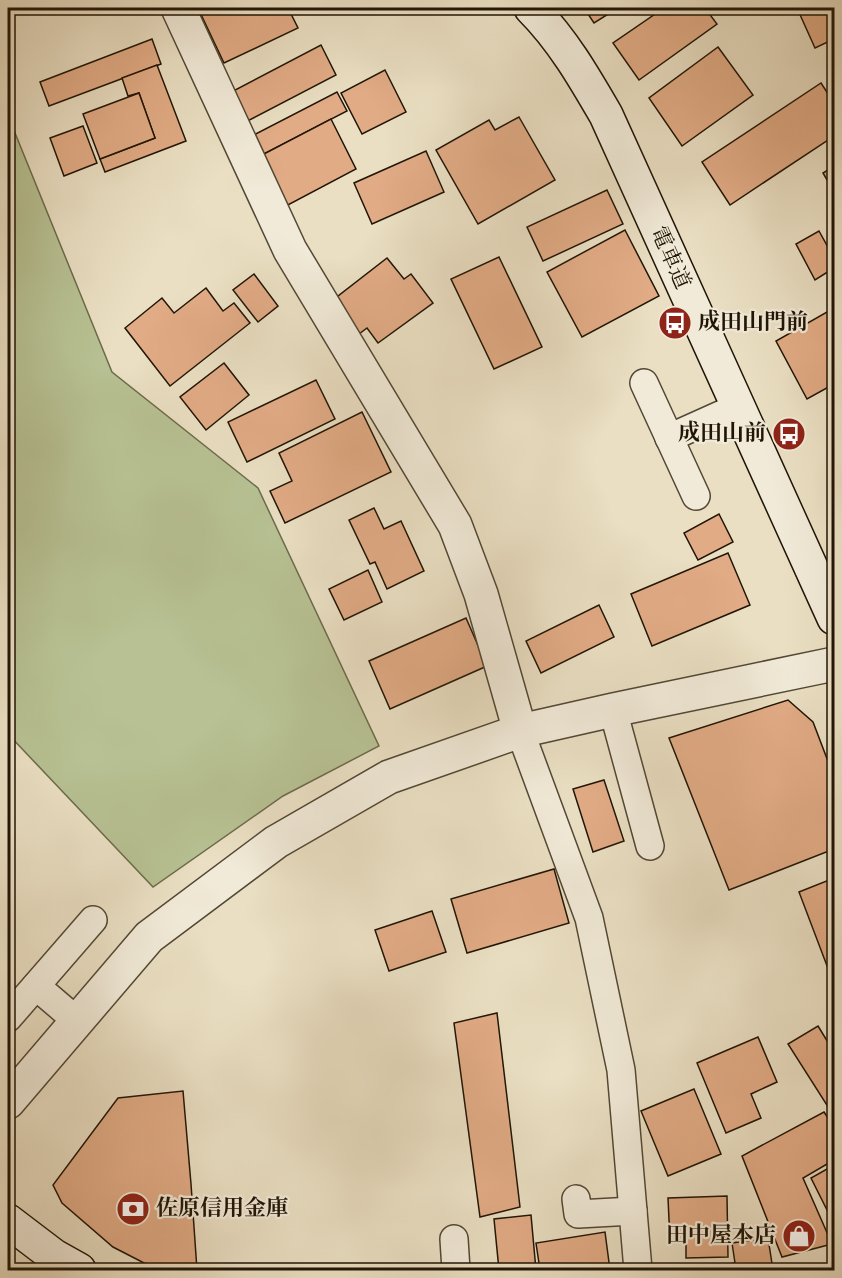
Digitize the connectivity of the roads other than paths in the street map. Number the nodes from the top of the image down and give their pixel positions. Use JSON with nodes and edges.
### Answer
{"nodes":[{"id":1,"x":178,"y":8,"type":"edge"},
{"id":2,"x":531,"y":8,"type":"edge"},
{"id":3,"x":644,"y":383,"type":"dead end"},
{"id":4,"x":738,"y":407,"type":"junction"},
{"id":5,"x":669,"y":438,"type":"junction"},
{"id":6,"x":696,"y":496,"type":"dead end"},
{"id":7,"x":834,"y":618,"type":"edge"},
{"id":8,"x":834,"y":664,"type":"edge"},
{"id":9,"x":613,"y":710,"type":"junction"},
{"id":10,"x":520,"y":731,"type":"junction"},
{"id":11,"x":650,"y":846,"type":"dead end"},
{"id":12,"x":93,"y":920,"type":"dead end"},
{"id":13,"x":36,"y":986,"type":"junction"},
{"id":14,"x":8,"y":1018,"type":"edge"},
{"id":15,"x":77,"y":1021,"type":"junction"},
{"id":16,"x":8,"y":1102,"type":"edge"},
{"id":17,"x":576,"y":1199,"type":"dead end"},
{"id":18,"x":633,"y":1211,"type":"junction"},
{"id":19,"x":8,"y":1221,"type":"edge"},
{"id":20,"x":454,"y":1239,"type":"dead end"},
{"id":21,"x":79,"y":1270,"type":"edge"},
{"id":22,"x":456,"y":1270,"type":"edge"},
{"id":23,"x":638,"y":1270,"type":"edge"}],
"edges":[{"from":1,"to":10,"type":"street"},
{"from":2,"to":4,"type":"street","name":"電車道"},
{"from":3,"to":5,"type":"lane"},
{"from":4,"to":5,"type":"lane"},
{"from":4,"to":7,"type":"street","name":"電車道"},
{"from":5,"to":6,"type":"lane"},
{"from":8,"to":9,"type":"street"},
{"from":9,"to":10,"type":"street"},
{"from":9,"to":11,"type":"lane"},
{"from":10,"to":15,"type":"street"},
{"from":10,"to":18,"type":"lane"},
{"from":12,"to":13,"type":"lane"},
{"from":13,"to":14,"type":"lane"},
{"from":13,"to":15,"type":"lane"},
{"from":15,"to":16,"type":"street"},
{"from":17,"to":18,"type":"lane"},
{"from":18,"to":23,"type":"lane"},
{"from":19,"to":21,"type":"street"},
{"from":20,"to":22,"type":"lane"}]}
